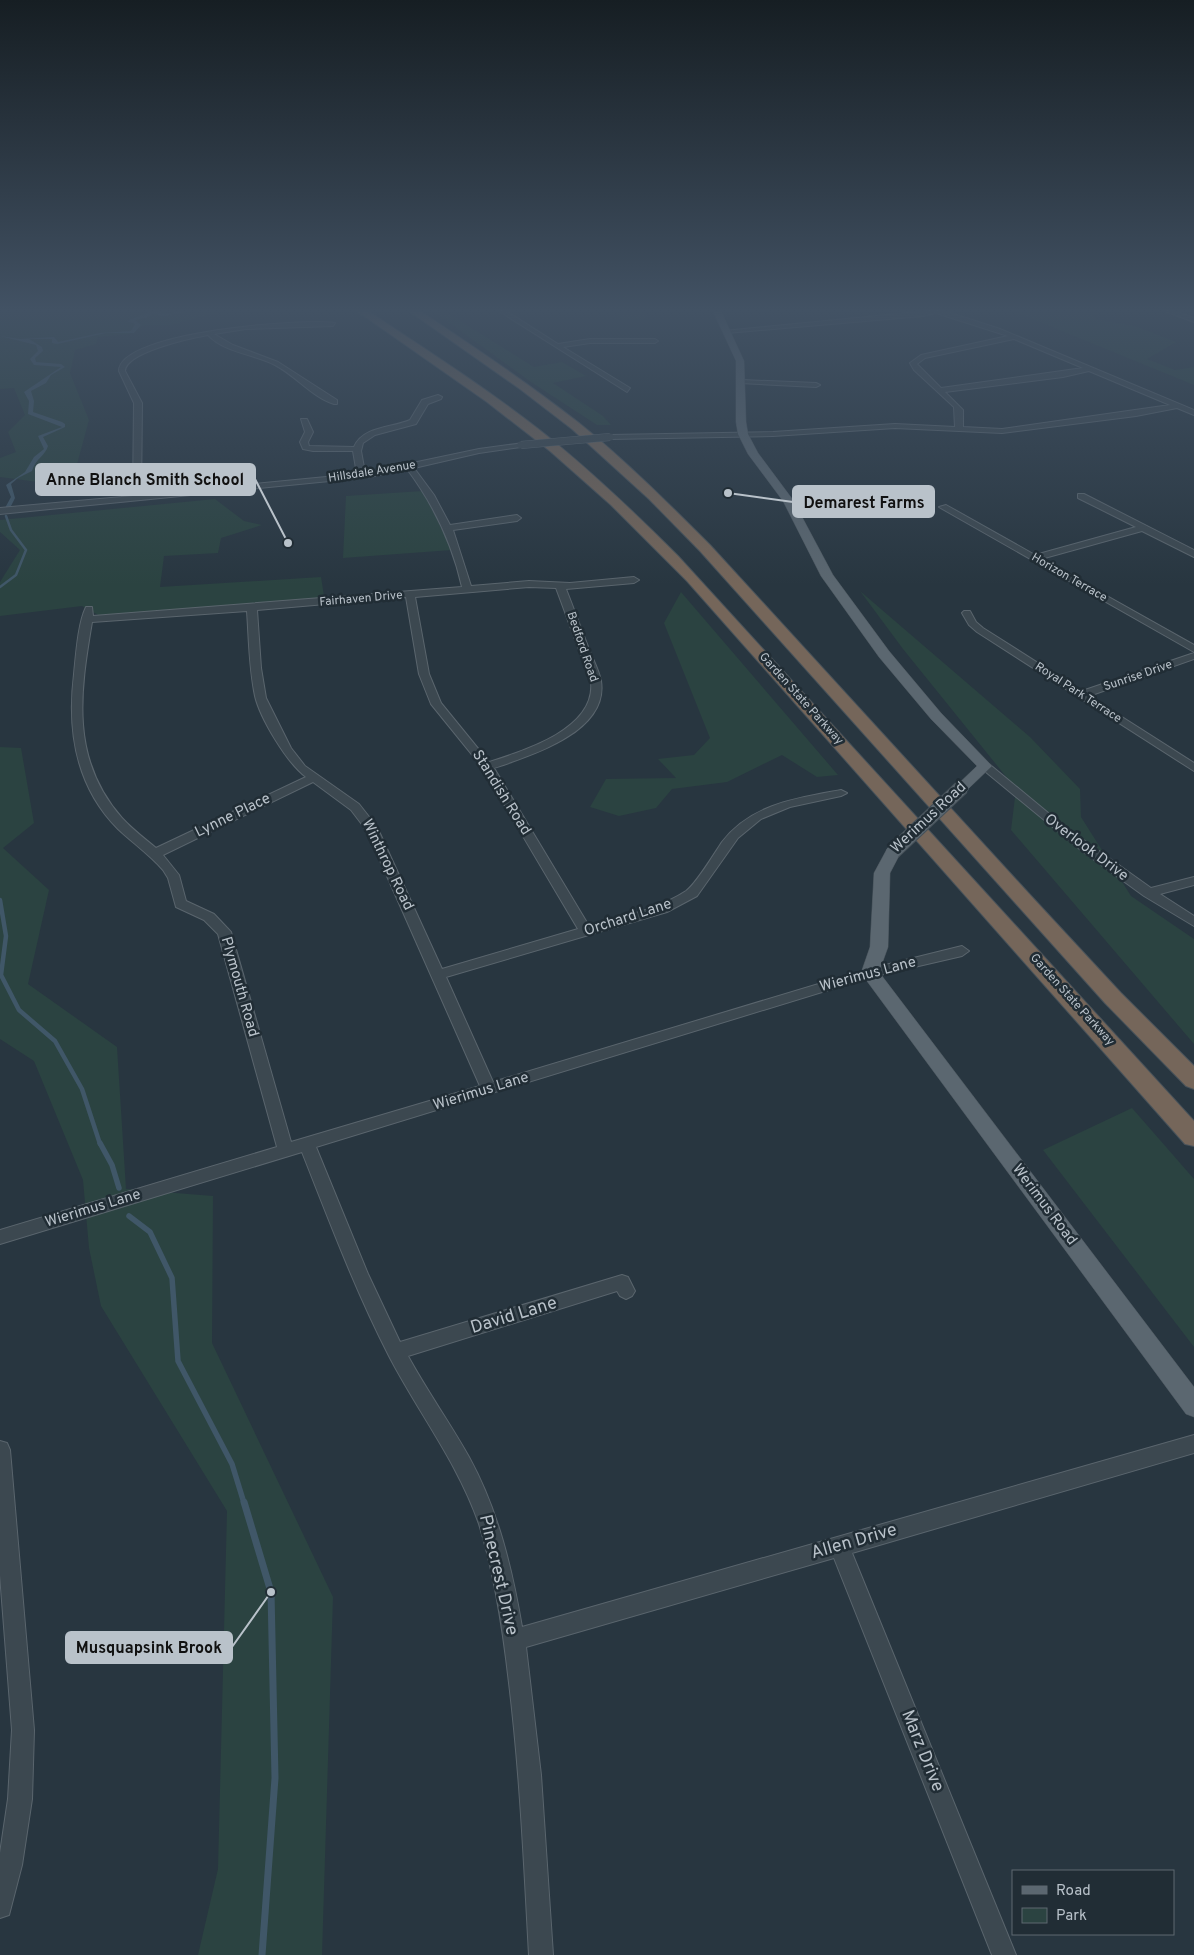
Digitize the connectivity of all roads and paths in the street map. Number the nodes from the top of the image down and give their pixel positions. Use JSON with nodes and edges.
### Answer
{"nodes":[{"id":1,"x":138,"y":402,"type":"edge"},
{"id":2,"x":425,"y":402,"type":"edge"},
{"id":3,"x":493,"y":402,"type":"edge"},
{"id":4,"x":544,"y":402,"type":"edge"},
{"id":5,"x":741,"y":402,"type":"edge"},
{"id":6,"x":952,"y":402,"type":"edge"},
{"id":7,"x":1169,"y":402,"type":"edge"},
{"id":8,"x":1178,"y":406,"type":"junction"},
{"id":9,"x":1194,"y":413,"type":"edge"},
{"id":10,"x":304,"y":421,"type":"dead end"},
{"id":11,"x":959,"y":429,"type":"junction"},
{"id":12,"x":743,"y":434,"type":"junction"},
{"id":13,"x":357,"y":449,"type":"junction"},
{"id":14,"x":409,"y":467,"type":"junction"},
{"id":15,"x":361,"y":476,"type":"junction"},
{"id":16,"x":1081,"y":496,"type":"dead end"},
{"id":17,"x":137,"y":498,"type":"junction"},
{"id":18,"x":943,"y":507,"type":"dead end"},
{"id":19,"x":0,"y":511,"type":"edge"},
{"id":20,"x":517,"y":518,"type":"dead end"},
{"id":21,"x":448,"y":528,"type":"junction"},
{"id":22,"x":1143,"y":528,"type":"junction"},
{"id":23,"x":1194,"y":554,"type":"edge"},
{"id":24,"x":1035,"y":558,"type":"junction"},
{"id":25,"x":634,"y":580,"type":"dead end"},
{"id":26,"x":560,"y":586,"type":"junction"},
{"id":27,"x":467,"y":589,"type":"junction"},
{"id":28,"x":410,"y":594,"type":"junction"},
{"id":29,"x":252,"y":608,"type":"junction"},
{"id":30,"x":967,"y":612,"type":"dead end"},
{"id":31,"x":88,"y":614,"type":"joint"},
{"id":32,"x":1194,"y":649,"type":"edge"},
{"id":33,"x":1194,"y":656,"type":"edge"},
{"id":34,"x":1081,"y":695,"type":"junction"},
{"id":35,"x":487,"y":766,"type":"junction"},
{"id":36,"x":985,"y":766,"type":"junction"},
{"id":37,"x":1194,"y":768,"type":"edge"},
{"id":38,"x":313,"y":778,"type":"junction"},
{"id":39,"x":841,"y":793,"type":"dead end"},
{"id":40,"x":154,"y":854,"type":"junction"},
{"id":41,"x":1194,"y":881,"type":"edge"},
{"id":42,"x":1149,"y":894,"type":"junction"},
{"id":43,"x":1194,"y":922,"type":"edge"},
{"id":44,"x":586,"y":932,"type":"junction"},
{"id":45,"x":962,"y":951,"type":"dead end"},
{"id":46,"x":870,"y":973,"type":"junction"},
{"id":47,"x":438,"y":975,"type":"junction"},
{"id":48,"x":1194,"y":1080,"type":"edge"},
{"id":49,"x":489,"y":1089,"type":"junction"},
{"id":50,"x":1194,"y":1137,"type":"edge"},
{"id":51,"x":306,"y":1144,"type":"junction"},
{"id":52,"x":286,"y":1151,"type":"junction"},
{"id":53,"x":0,"y":1237,"type":"edge"},
{"id":54,"x":626,"y":1291,"type":"dead end"},
{"id":55,"x":396,"y":1352,"type":"junction"},
{"id":56,"x":1194,"y":1406,"type":"edge"},
{"id":57,"x":1194,"y":1444,"type":"edge"},
{"id":58,"x":0,"y":1450,"type":"edge"},
{"id":59,"x":2,"y":1486,"type":"edge"},
{"id":60,"x":840,"y":1546,"type":"junction"},
{"id":61,"x":514,"y":1640,"type":"junction"},
{"id":62,"x":0,"y":1906,"type":"edge"},
{"id":63,"x":541,"y":1955,"type":"edge"},
{"id":64,"x":1004,"y":1955,"type":"edge"}],
"edges":[{"from":1,"to":17,"type":"street"},
{"from":2,"to":13,"type":"street"},
{"from":3,"to":50,"type":"highway","name":"Garden State Parkway"},
{"from":4,"to":48,"type":"highway"},
{"from":5,"to":12,"type":"main road"},
{"from":6,"to":11,"type":"street"},
{"from":7,"to":8,"type":"street"},
{"from":8,"to":9,"type":"street"},
{"from":8,"to":11,"type":"street","name":"Hillsdale Avenue"},
{"from":10,"to":13,"type":"street"},
{"from":11,"to":12,"type":"street","name":"Hillsdale Avenue"},
{"from":12,"to":14,"type":"street","name":"Hillsdale Avenue","bridge":true},
{"from":12,"to":36,"type":"main road"},
{"from":13,"to":15,"type":"street"},
{"from":14,"to":15,"type":"street","name":"Hillsdale Avenue"},
{"from":14,"to":21,"type":"street"},
{"from":15,"to":17,"type":"street","name":"Hillsdale Avenue"},
{"from":16,"to":22,"type":"street"},
{"from":17,"to":19,"type":"street","name":"Hillsdale Avenue"},
{"from":18,"to":24,"type":"street","name":"Horizon Terrace"},
{"from":20,"to":21,"type":"street"},
{"from":21,"to":27,"type":"street"},
{"from":22,"to":23,"type":"street"},
{"from":22,"to":24,"type":"street"},
{"from":24,"to":32,"type":"street","name":"Horizon Terrace"},
{"from":25,"to":26,"type":"street","name":"Fairhaven Drive"},
{"from":26,"to":27,"type":"street","name":"Fairhaven Drive"},
{"from":26,"to":35,"type":"street","name":"Bedford Road"},
{"from":27,"to":28,"type":"street","name":"Fairhaven Drive"},
{"from":28,"to":29,"type":"street","name":"Fairhaven Drive"},
{"from":28,"to":35,"type":"street","name":"Standish Road"},
{"from":29,"to":31,"type":"street","name":"Fairhaven Drive"},
{"from":29,"to":38,"type":"street","name":"Winthrop Road"},
{"from":30,"to":34,"type":"street","name":"Royal Park Terrace"},
{"from":31,"to":40,"type":"street","name":"Plymouth Road"},
{"from":33,"to":34,"type":"street","name":"Sunrise Drive"},
{"from":34,"to":37,"type":"street","name":"Royal Park Terrace"},
{"from":35,"to":44,"type":"street","name":"Standish Road"},
{"from":36,"to":42,"type":"street","name":"Overlook Drive"},
{"from":36,"to":46,"type":"main road","name":"Werimus Road","bridge":true},
{"from":38,"to":40,"type":"street","name":"Lynne Place"},
{"from":38,"to":47,"type":"street","name":"Winthrop Road"},
{"from":39,"to":44,"type":"street","name":"Orchard Lane"},
{"from":40,"to":52,"type":"street","name":"Plymouth Road"},
{"from":41,"to":42,"type":"street"},
{"from":42,"to":43,"type":"street","name":"Overlook Drive"},
{"from":44,"to":47,"type":"street","name":"Orchard Lane"},
{"from":45,"to":46,"type":"street","name":"Wierimus Lane"},
{"from":46,"to":49,"type":"street","name":"Wierimus Lane"},
{"from":46,"to":56,"type":"main road","name":"Werimus Road"},
{"from":47,"to":49,"type":"street","name":"Winthrop Road"},
{"from":49,"to":51,"type":"street","name":"Wierimus Lane"},
{"from":51,"to":52,"type":"street","name":"Wierimus Lane"},
{"from":51,"to":55,"type":"street","name":"Pinecrest Drive"},
{"from":52,"to":53,"type":"street","name":"Wierimus Lane"},
{"from":54,"to":55,"type":"street","name":"David Lane"},
{"from":55,"to":61,"type":"street","name":"Pinecrest Drive"},
{"from":57,"to":60,"type":"street","name":"Allen Drive"},
{"from":58,"to":59,"type":"street"},
{"from":59,"to":62,"type":"street"},
{"from":60,"to":61,"type":"street","name":"Allen Drive"},
{"from":60,"to":64,"type":"street","name":"Marz Drive"},
{"from":61,"to":63,"type":"street","name":"Pinecrest Drive"}]}
